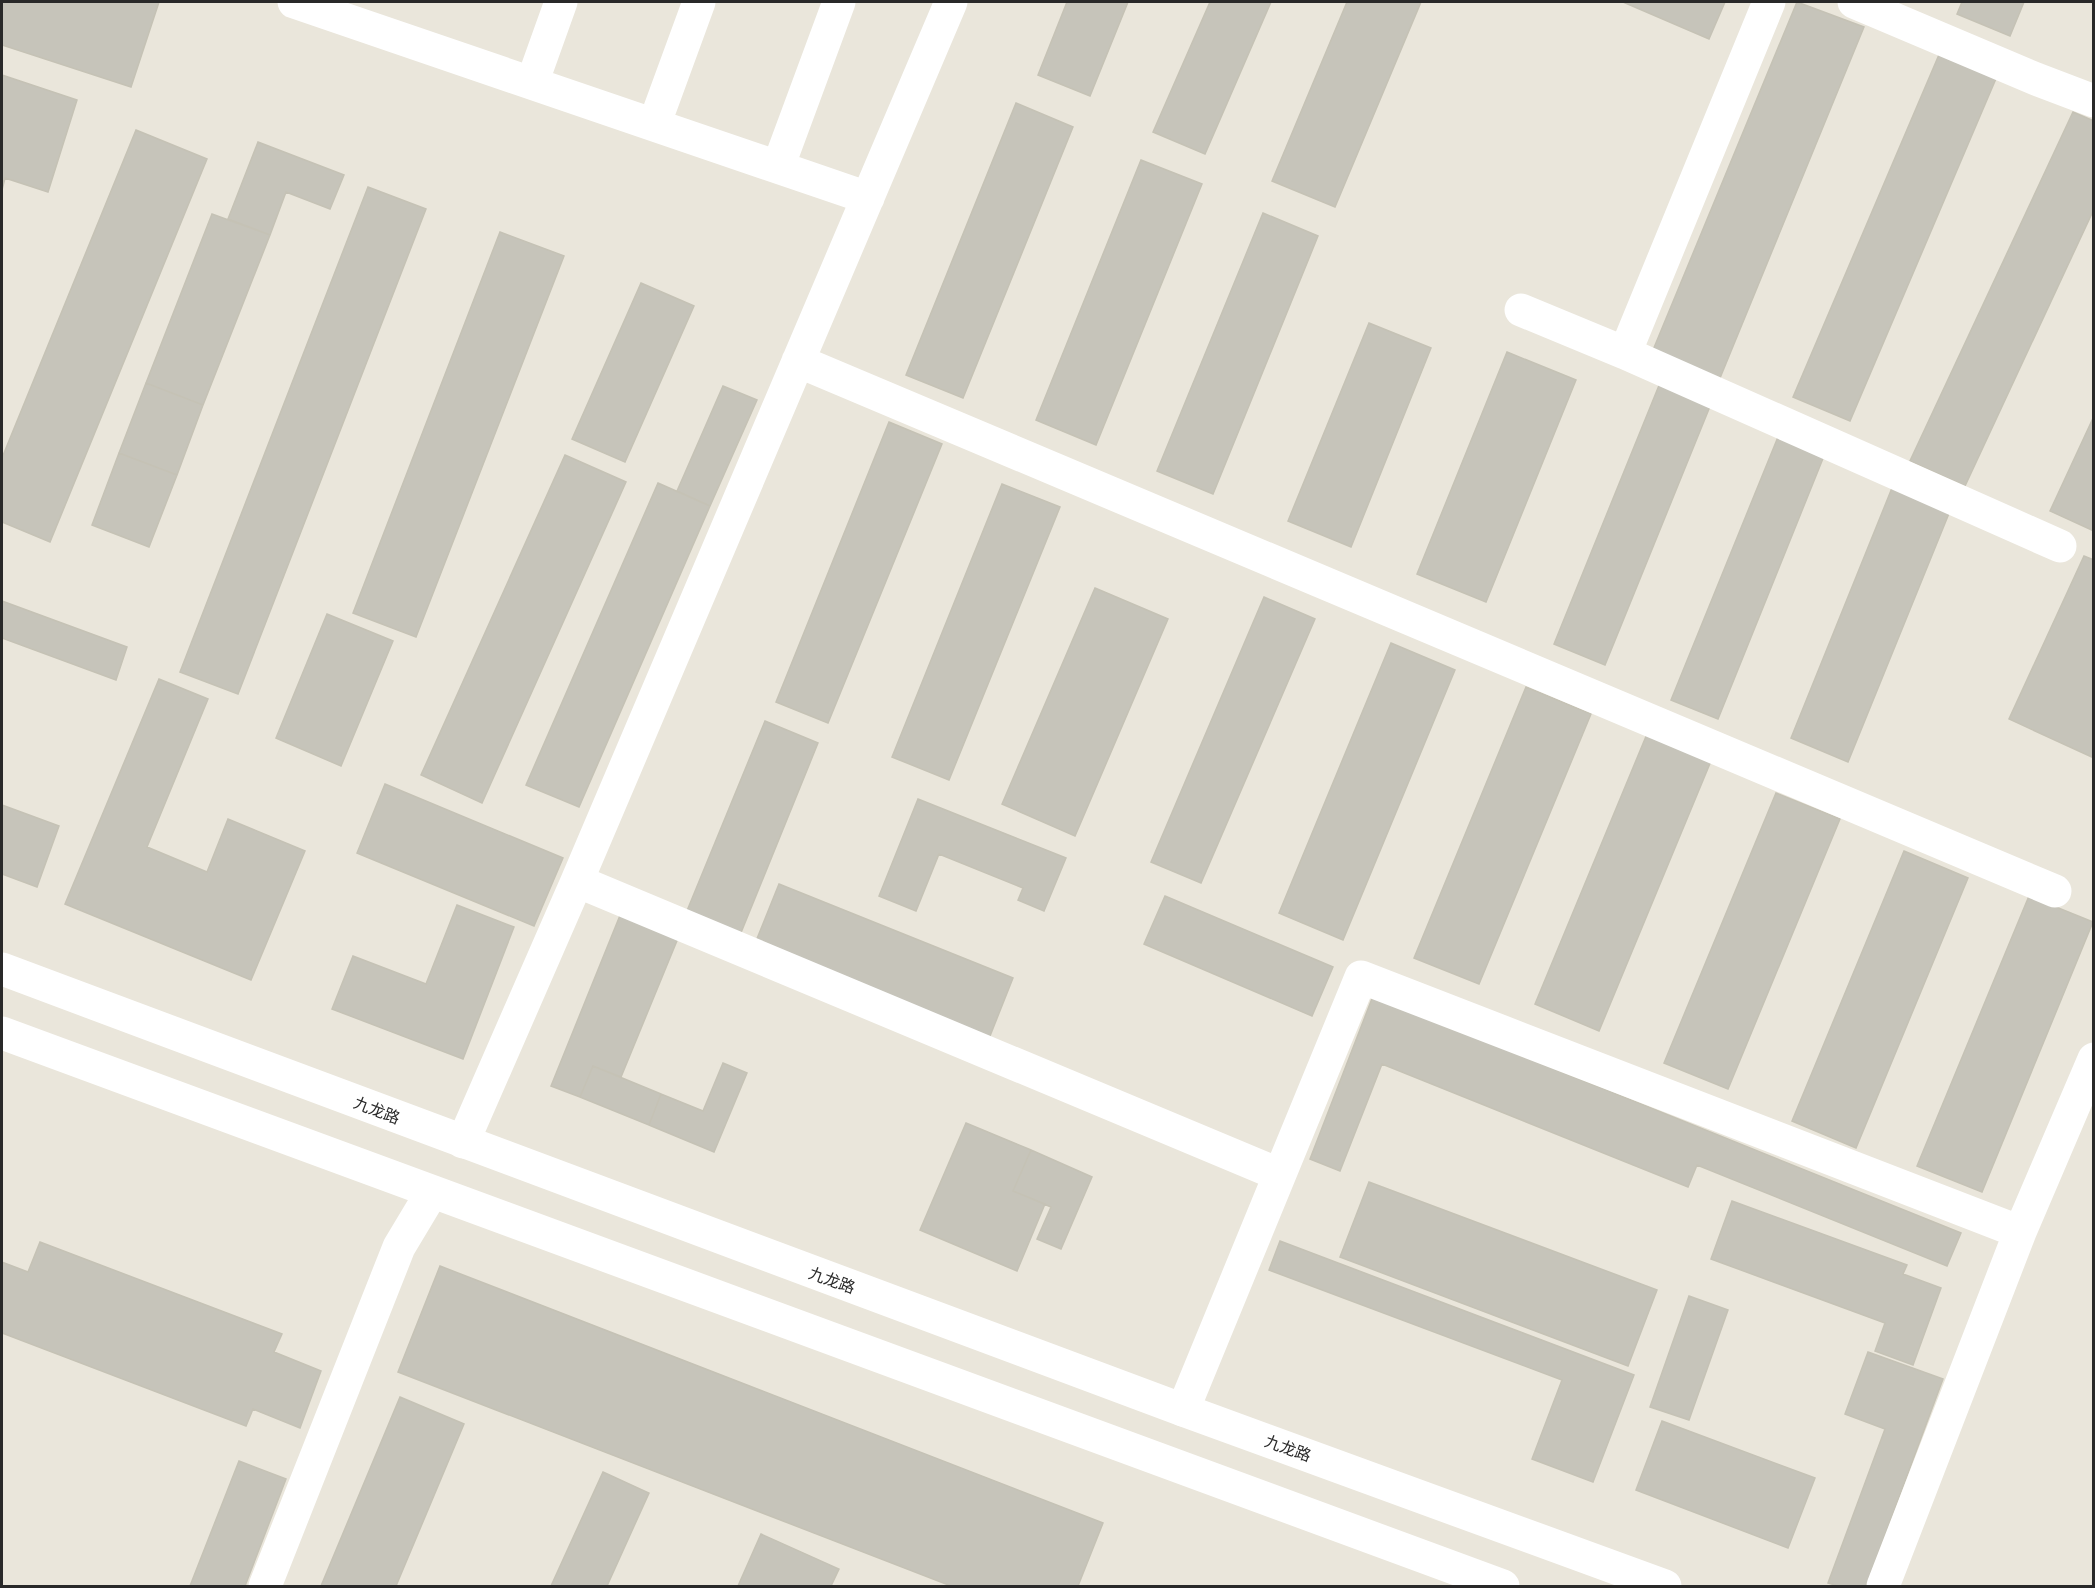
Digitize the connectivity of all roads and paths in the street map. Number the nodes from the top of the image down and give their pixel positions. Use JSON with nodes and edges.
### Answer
{"nodes":[{"id":1,"x":299,"y":2,"type":"edge"},
{"id":2,"x":561,"y":2,"type":"edge"},
{"id":3,"x":699,"y":2,"type":"edge"},
{"id":4,"x":839,"y":2,"type":"edge"},
{"id":5,"x":951,"y":2,"type":"edge"},
{"id":6,"x":1769,"y":2,"type":"edge"},
{"id":7,"x":1854,"y":2,"type":"edge"},
{"id":8,"x":532,"y":83,"type":"junction"},
{"id":9,"x":2094,"y":101,"type":"edge"},
{"id":10,"x":654,"y":125,"type":"junction"},
{"id":11,"x":778,"y":167,"type":"junction"},
{"id":12,"x":868,"y":198,"type":"junction"},
{"id":13,"x":1521,"y":310,"type":"dead end"},
{"id":14,"x":1625,"y":353,"type":"junction"},
{"id":15,"x":798,"y":361,"type":"junction"},
{"id":16,"x":2060,"y":546,"type":"dead end"},
{"id":17,"x":578,"y":881,"type":"junction"},
{"id":18,"x":2055,"y":891,"type":"dead end"},
{"id":19,"x":2,"y":969,"type":"edge"},
{"id":20,"x":2,"y":1033,"type":"edge"},
{"id":21,"x":2094,"y":1059,"type":"edge"},
{"id":22,"x":463,"y":1142,"type":"junction"},
{"id":23,"x":1278,"y":1174,"type":"junction"},
{"id":24,"x":432,"y":1192,"type":"junction"},
{"id":25,"x":2020,"y":1232,"type":"junction"},
{"id":26,"x":1183,"y":1410,"type":"junction"},
{"id":27,"x":265,"y":1587,"type":"edge"},
{"id":28,"x":1503,"y":1587,"type":"edge"},
{"id":29,"x":1665,"y":1587,"type":"edge"},
{"id":30,"x":1883,"y":1587,"type":"edge"}],
"edges":[{"from":1,"to":8,"type":"street"},
{"from":2,"to":8,"type":"street"},
{"from":3,"to":10,"type":"street"},
{"from":4,"to":11,"type":"street"},
{"from":5,"to":12,"type":"street"},
{"from":6,"to":14,"type":"street"},
{"from":7,"to":9,"type":"street"},
{"from":8,"to":10,"type":"street"},
{"from":10,"to":11,"type":"street"},
{"from":11,"to":12,"type":"street"},
{"from":12,"to":15,"type":"street"},
{"from":13,"to":14,"type":"street"},
{"from":14,"to":16,"type":"street"},
{"from":15,"to":17,"type":"street"},
{"from":15,"to":18,"type":"street"},
{"from":17,"to":22,"type":"street"},
{"from":17,"to":23,"type":"street"},
{"from":19,"to":22,"type":"street","name":"九龙路"},
{"from":20,"to":24,"type":"street"},
{"from":21,"to":25,"type":"street"},
{"from":22,"to":26,"type":"street","name":"九龙路"},
{"from":23,"to":25,"type":"street"},
{"from":23,"to":26,"type":"street"},
{"from":24,"to":27,"type":"street"},
{"from":24,"to":28,"type":"street"},
{"from":25,"to":30,"type":"street"},
{"from":26,"to":29,"type":"street","name":"九龙路"}]}
